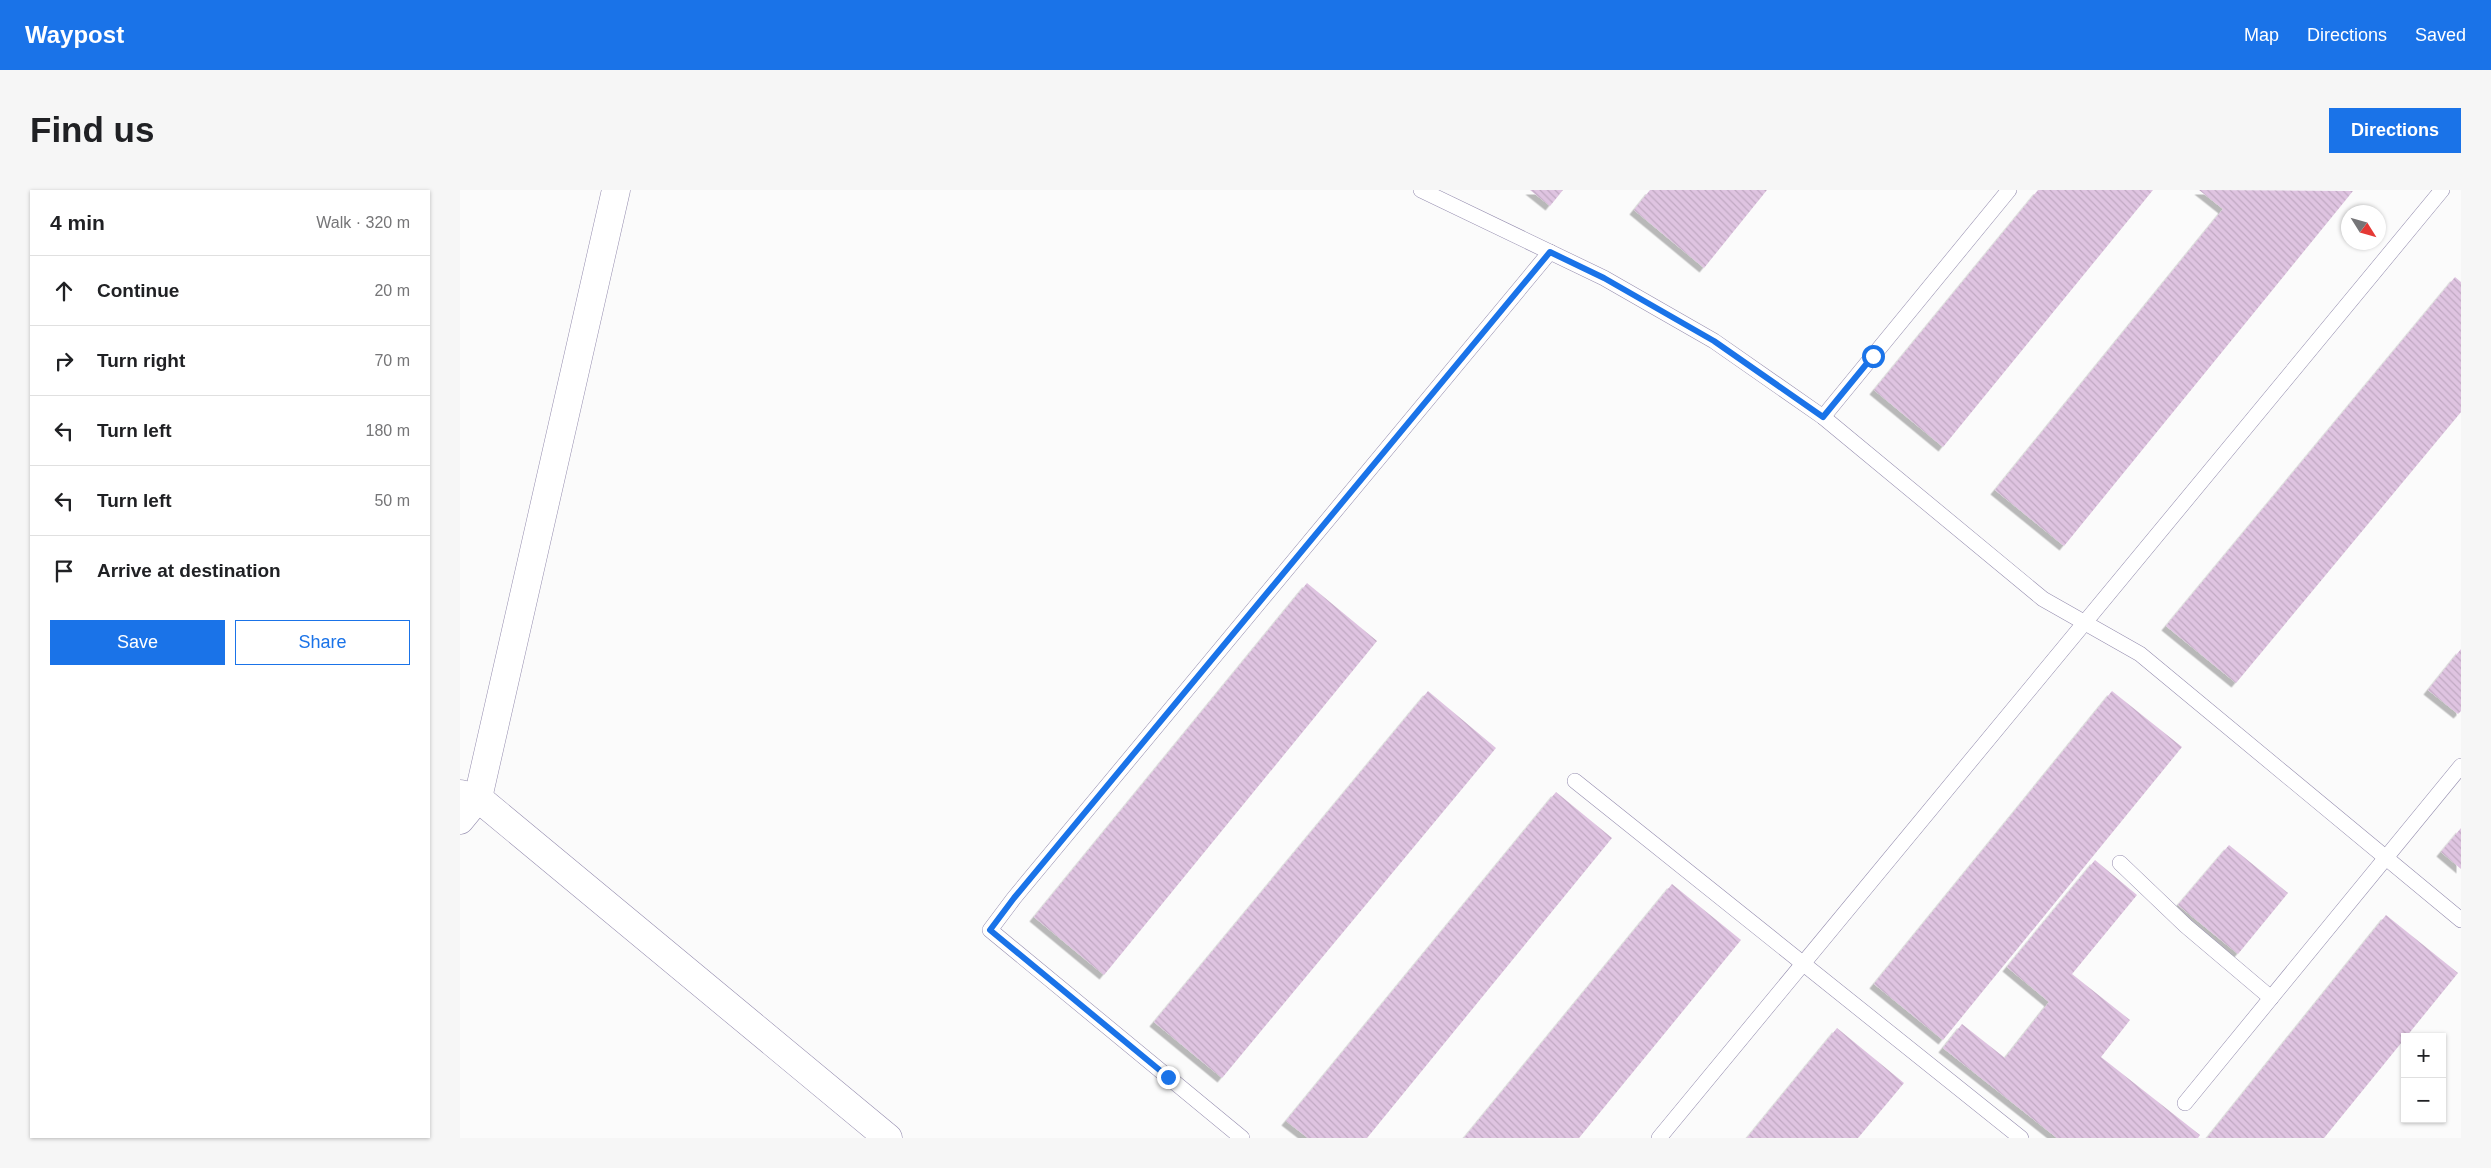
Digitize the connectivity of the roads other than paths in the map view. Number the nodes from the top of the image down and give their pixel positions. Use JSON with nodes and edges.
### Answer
{"nodes":[{"id":1,"x":616,"y":190,"type":"edge"},
{"id":2,"x":1421,"y":190,"type":"edge"},
{"id":3,"x":2009,"y":190,"type":"edge"},
{"id":4,"x":2442,"y":190,"type":"edge"},
{"id":5,"x":1550,"y":252,"type":"junction"},
{"id":6,"x":1823,"y":417,"type":"junction"},
{"id":7,"x":2084,"y":623,"type":"junction"},
{"id":8,"x":2461,"y":766,"type":"edge"},
{"id":9,"x":1575,"y":781,"type":"dead end"},
{"id":10,"x":469,"y":796,"type":"edge"},
{"id":11,"x":460,"y":820,"type":"edge"},
{"id":12,"x":2386,"y":858,"type":"junction"},
{"id":13,"x":2120,"y":863,"type":"dead end"},
{"id":14,"x":2461,"y":920,"type":"edge"},
{"id":15,"x":1803,"y":964,"type":"junction"},
{"id":16,"x":2271,"y":998,"type":"junction"},
{"id":17,"x":2185,"y":1103,"type":"dead end"},
{"id":18,"x":888,"y":1138,"type":"edge"},
{"id":19,"x":1242,"y":1138,"type":"edge"},
{"id":20,"x":1659,"y":1138,"type":"edge"},
{"id":21,"x":2021,"y":1138,"type":"edge"}],
"edges":[{"from":1,"to":10,"type":"street"},
{"from":2,"to":5,"type":"lane"},
{"from":3,"to":6,"type":"lane"},
{"from":4,"to":7,"type":"lane"},
{"from":5,"to":6,"type":"lane"},
{"from":5,"to":19,"type":"lane"},
{"from":6,"to":7,"type":"lane"},
{"from":7,"to":12,"type":"lane"},
{"from":7,"to":15,"type":"lane"},
{"from":8,"to":12,"type":"lane"},
{"from":9,"to":15,"type":"lane"},
{"from":10,"to":11,"type":"street"},
{"from":10,"to":18,"type":"street"},
{"from":12,"to":14,"type":"lane"},
{"from":12,"to":16,"type":"lane"},
{"from":13,"to":16,"type":"lane"},
{"from":15,"to":20,"type":"lane"},
{"from":15,"to":21,"type":"lane"},
{"from":16,"to":17,"type":"lane"}]}
